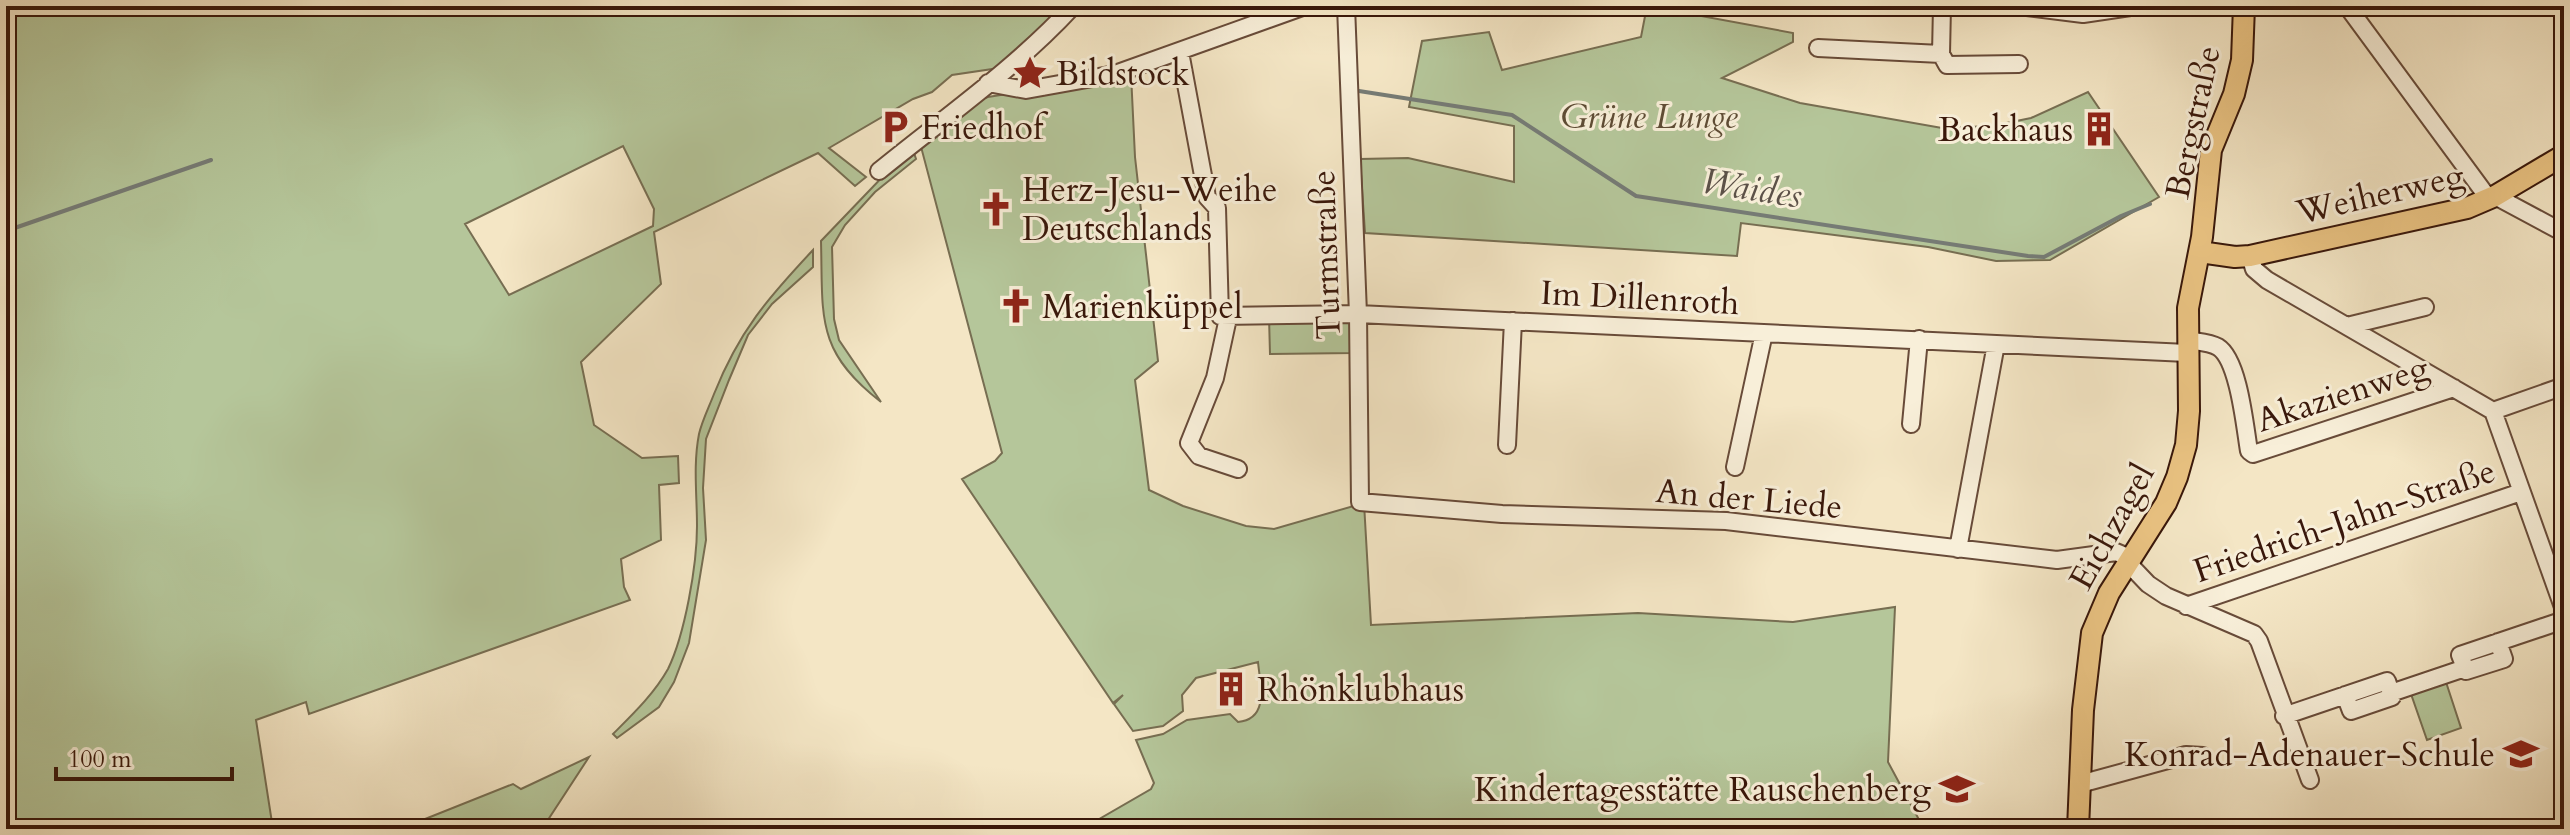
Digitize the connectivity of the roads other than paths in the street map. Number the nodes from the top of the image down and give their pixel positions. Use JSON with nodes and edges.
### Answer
{"nodes":[{"id":1,"x":1073,"y":6,"type":"edge"},
{"id":2,"x":1305,"y":6,"type":"edge"},
{"id":3,"x":1346,"y":6,"type":"edge"},
{"id":4,"x":1942,"y":6,"type":"edge"},
{"id":5,"x":2019,"y":6,"type":"edge"},
{"id":6,"x":2137,"y":6,"type":"edge"},
{"id":7,"x":2244,"y":6,"type":"edge"},
{"id":8,"x":2347,"y":6,"type":"edge"},
{"id":9,"x":2048,"y":8,"type":"edge"},
{"id":10,"x":1818,"y":48,"type":"dead end"},
{"id":11,"x":1180,"y":52,"type":"junction"},
{"id":12,"x":1941,"y":54,"type":"junction"},
{"id":13,"x":2019,"y":64,"type":"dead end"},
{"id":14,"x":988,"y":83,"type":"junction"},
{"id":15,"x":2564,"y":155,"type":"edge"},
{"id":16,"x":879,"y":171,"type":"dead end"},
{"id":17,"x":2492,"y":198,"type":"junction"},
{"id":18,"x":2562,"y":230,"type":"edge"},
{"id":19,"x":2200,"y":252,"type":"junction"},
{"id":20,"x":2250,"y":256,"type":"junction"},
{"id":21,"x":2425,"y":307,"type":"dead end"},
{"id":22,"x":1358,"y":314,"type":"junction"},
{"id":23,"x":1228,"y":318,"type":"junction"},
{"id":24,"x":1513,"y":321,"type":"junction"},
{"id":25,"x":2347,"y":326,"type":"junction"},
{"id":26,"x":1764,"y":333,"type":"junction"},
{"id":27,"x":1919,"y":339,"type":"junction"},
{"id":28,"x":1996,"y":344,"type":"junction"},
{"id":29,"x":2187,"y":346,"type":"junction"},
{"id":30,"x":2564,"y":386,"type":"edge"},
{"id":31,"x":2454,"y":388,"type":"junction"},
{"id":32,"x":2493,"y":411,"type":"junction"},
{"id":33,"x":1911,"y":424,"type":"dead end"},
{"id":34,"x":1507,"y":445,"type":"dead end"},
{"id":35,"x":1735,"y":467,"type":"dead end"},
{"id":36,"x":1238,"y":469,"type":"dead end"},
{"id":37,"x":2521,"y":492,"type":"junction"},
{"id":38,"x":1360,"y":502,"type":"joint"},
{"id":39,"x":1958,"y":549,"type":"junction"},
{"id":40,"x":2129,"y":560,"type":"junction"},
{"id":41,"x":2186,"y":606,"type":"junction"},
{"id":42,"x":2564,"y":610,"type":"edge"},
{"id":43,"x":2564,"y":620,"type":"edge"},
{"id":44,"x":2284,"y":716,"type":"junction"},
{"id":45,"x":2203,"y":756,"type":"dead end"},
{"id":46,"x":2310,"y":780,"type":"dead end"},
{"id":47,"x":2080,"y":784,"type":"junction"},
{"id":48,"x":2078,"y":829,"type":"edge"}],
"edges":[{"from":1,"to":14,"type":"street"},
{"from":2,"to":11,"type":"street"},
{"from":3,"to":22,"type":"street","name":"Turmstraße"},
{"from":4,"to":12,"type":"street"},
{"from":5,"to":9,"type":"street"},
{"from":6,"to":9,"type":"street"},
{"from":7,"to":19,"type":"main road","name":"Bergstraße"},
{"from":8,"to":17,"type":"street"},
{"from":10,"to":12,"type":"street"},
{"from":11,"to":14,"type":"street"},
{"from":11,"to":23,"type":"street"},
{"from":12,"to":13,"type":"street"},
{"from":14,"to":16,"type":"street"},
{"from":15,"to":17,"type":"main road","name":"Weiherweg"},
{"from":17,"to":18,"type":"street"},
{"from":17,"to":20,"type":"main road","name":"Weiherweg"},
{"from":19,"to":20,"type":"main road","name":"Weiherweg"},
{"from":19,"to":29,"type":"main road","name":"Eichzagel"},
{"from":20,"to":25,"type":"street"},
{"from":21,"to":25,"type":"street"},
{"from":22,"to":23,"type":"street"},
{"from":22,"to":24,"type":"street","name":"Im Dillenroth"},
{"from":22,"to":38,"type":"street","name":"Turmstraße"},
{"from":23,"to":36,"type":"street"},
{"from":24,"to":26,"type":"street","name":"Im Dillenroth"},
{"from":24,"to":34,"type":"street"},
{"from":25,"to":31,"type":"street"},
{"from":26,"to":27,"type":"street","name":"Im Dillenroth"},
{"from":26,"to":35,"type":"street"},
{"from":27,"to":28,"type":"street","name":"Im Dillenroth"},
{"from":27,"to":33,"type":"street"},
{"from":28,"to":29,"type":"street","name":"Im Dillenroth"},
{"from":28,"to":39,"type":"street"},
{"from":29,"to":31,"type":"street","name":"Akazienweg"},
{"from":29,"to":40,"type":"main road","name":"Eichzagel"},
{"from":30,"to":32,"type":"street"},
{"from":31,"to":32,"type":"street"},
{"from":32,"to":37,"type":"street"},
{"from":37,"to":41,"type":"street","name":"Friedrich-Jahn-Straße"},
{"from":37,"to":42,"type":"street"},
{"from":38,"to":39,"type":"street","name":"An der Liede"},
{"from":39,"to":40,"type":"street","name":"An der Liede"},
{"from":40,"to":41,"type":"street","name":"Friedrich-Jahn-Straße"},
{"from":40,"to":47,"type":"main road","name":"Eichzagel"},
{"from":41,"to":44,"type":"street","name":"Friedrich-Jahn-Straße"},
{"from":43,"to":44,"type":"street"},
{"from":44,"to":46,"type":"street","name":"Friedrich-Jahn-Straße"},
{"from":45,"to":47,"type":"street"},
{"from":47,"to":48,"type":"main road","name":"Eichzagel"}]}
